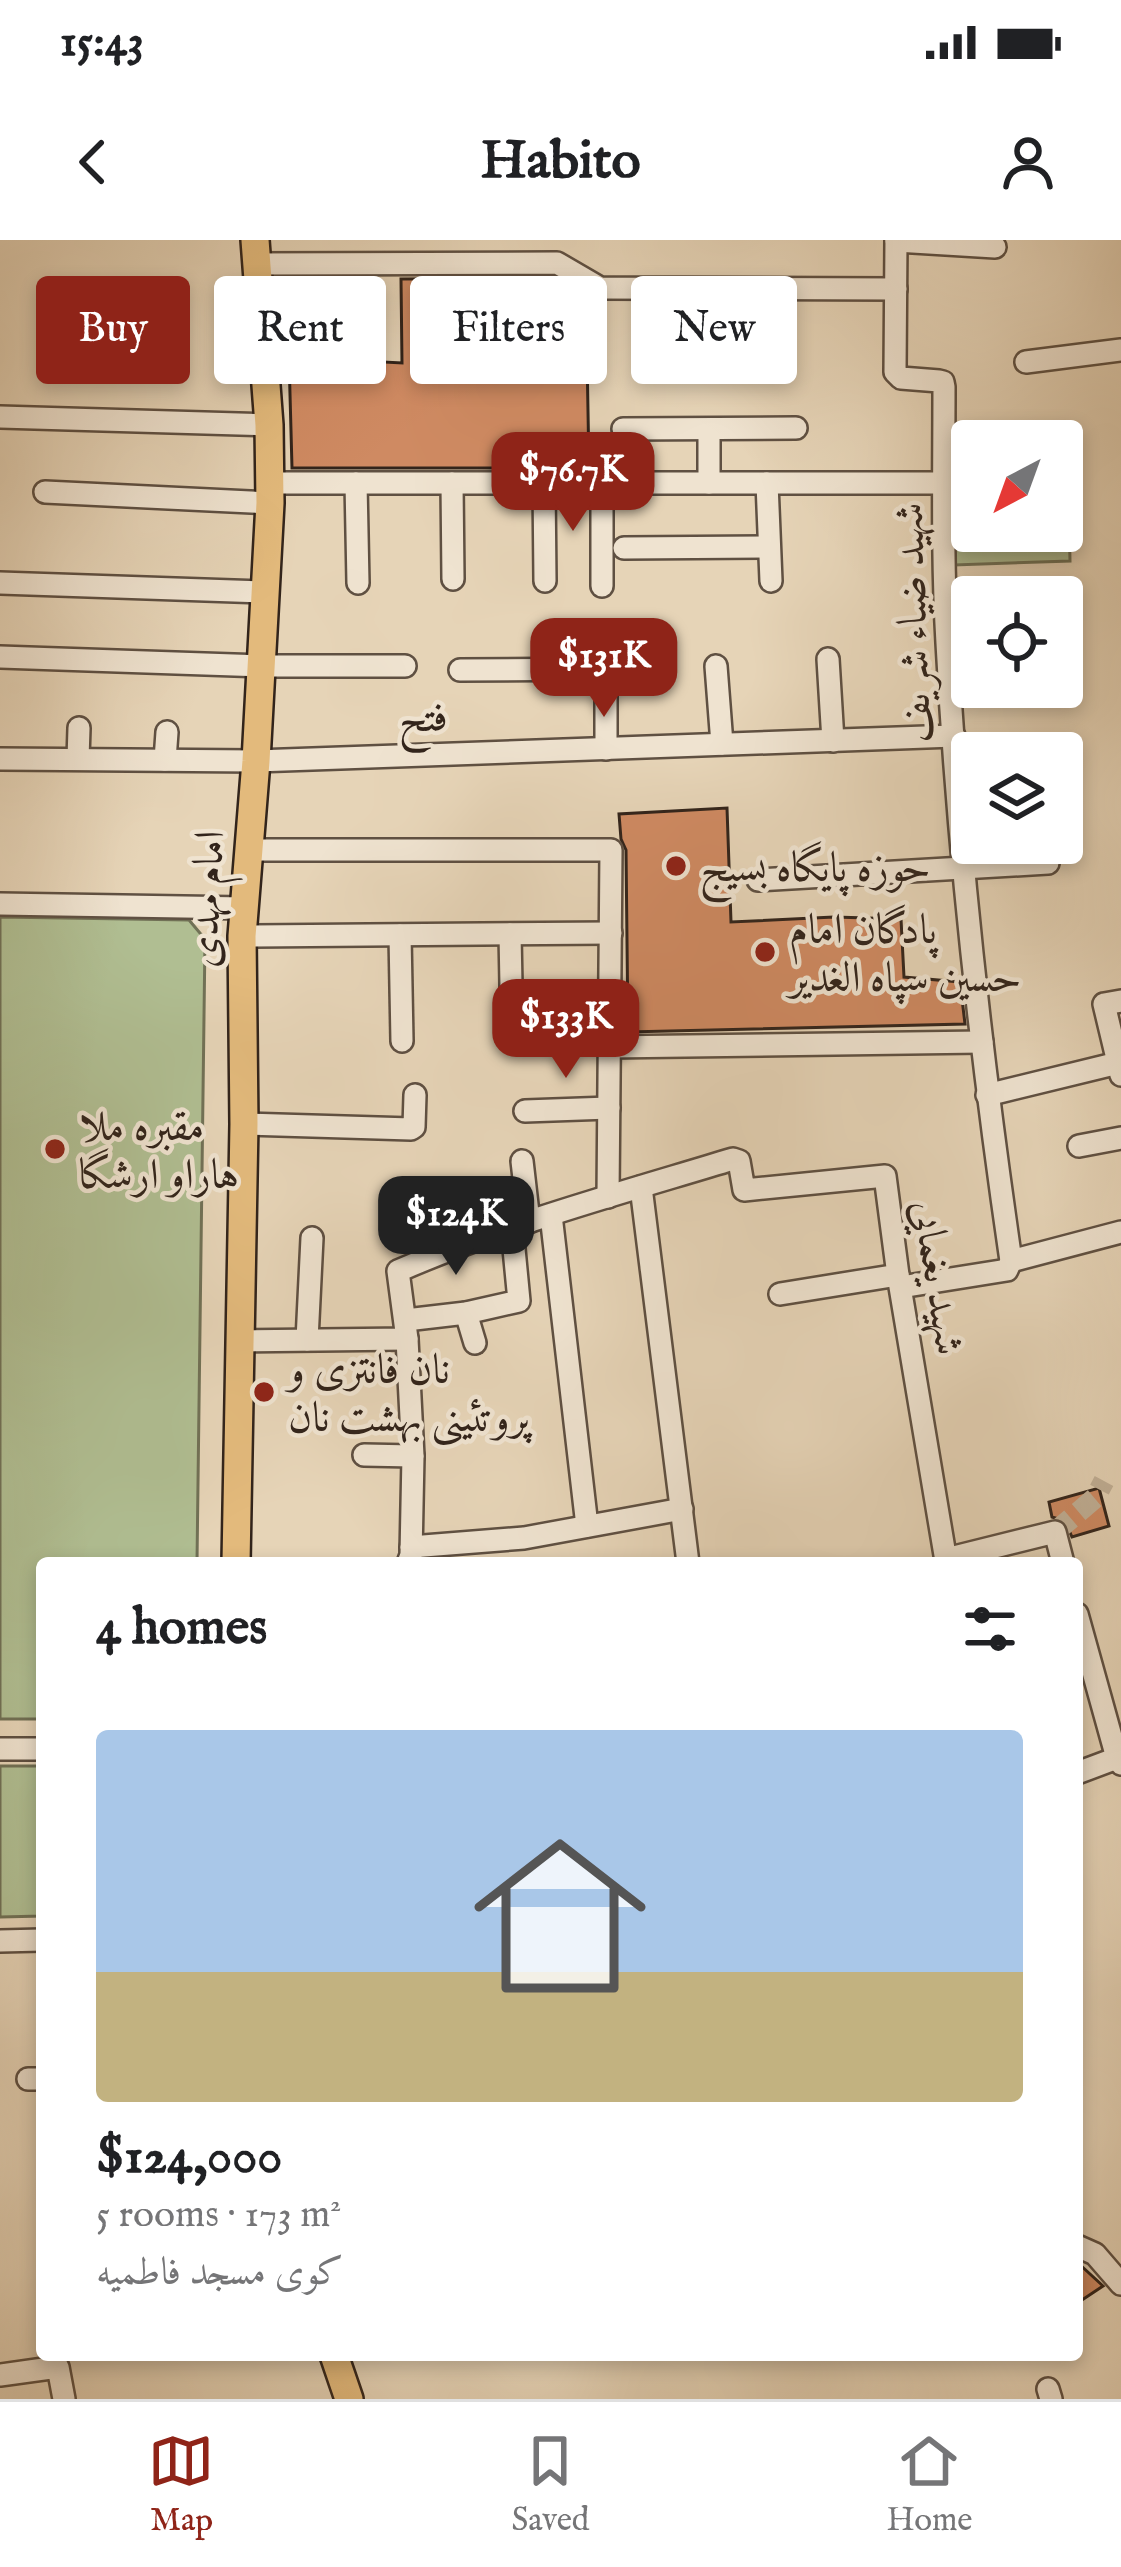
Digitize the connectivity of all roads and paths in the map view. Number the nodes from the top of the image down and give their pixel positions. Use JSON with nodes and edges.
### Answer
{"nodes":[{"id":1,"x":896,"y":240,"type":"edge"},
{"id":2,"x":995,"y":247,"type":"dead end"},
{"id":3,"x":256,"y":252,"type":"edge"},
{"id":4,"x":896,"y":289,"type":"junction"},
{"id":5,"x":1121,"y":350,"type":"edge"},
{"id":6,"x":1026,"y":362,"type":"dead end"},
{"id":7,"x":0,"y":417,"type":"edge"},
{"id":8,"x":268,"y":425,"type":"junction"},
{"id":9,"x":796,"y":428,"type":"dead end"},
{"id":10,"x":709,"y":429,"type":"junction"},
{"id":11,"x":623,"y":430,"type":"dead end"},
{"id":12,"x":356,"y":483,"type":"junction"},
{"id":13,"x":452,"y":483,"type":"junction"},
{"id":14,"x":544,"y":483,"type":"junction"},
{"id":15,"x":602,"y":483,"type":"junction"},
{"id":16,"x":709,"y":483,"type":"junction"},
{"id":17,"x":767,"y":483,"type":"junction"},
{"id":18,"x":944,"y":483,"type":"junction"},
{"id":19,"x":45,"y":492,"type":"dead end"},
{"id":20,"x":270,"y":493,"type":"junction"},
{"id":21,"x":770,"y":547,"type":"junction"},
{"id":22,"x":624,"y":548,"type":"dead end"},
{"id":23,"x":453,"y":579,"type":"dead end"},
{"id":24,"x":545,"y":581,"type":"dead end"},
{"id":25,"x":771,"y":581,"type":"dead end"},
{"id":26,"x":0,"y":583,"type":"edge"},
{"id":27,"x":358,"y":583,"type":"dead end"},
{"id":28,"x":602,"y":586,"type":"dead end"},
{"id":29,"x":265,"y":592,"type":"junction"},
{"id":30,"x":0,"y":657,"type":"edge"},
{"id":31,"x":827,"y":659,"type":"dead end"},
{"id":32,"x":261,"y":666,"type":"junction"},
{"id":33,"x":716,"y":666,"type":"dead end"},
{"id":34,"x":405,"y":667,"type":"dead end"},
{"id":35,"x":460,"y":670,"type":"dead end"},
{"id":36,"x":79,"y":728,"type":"dead end"},
{"id":37,"x":167,"y":732,"type":"dead end"},
{"id":38,"x":954,"y":732,"type":"edge"},
{"id":39,"x":951,"y":736,"type":"edge"},
{"id":40,"x":833,"y":741,"type":"junction"},
{"id":41,"x":722,"y":744,"type":"junction"},
{"id":42,"x":605,"y":748,"type":"junction"},
{"id":43,"x":0,"y":759,"type":"edge"},
{"id":44,"x":78,"y":759,"type":"junction"},
{"id":45,"x":165,"y":760,"type":"junction"},
{"id":46,"x":256,"y":761,"type":"junction"},
{"id":47,"x":249,"y":850,"type":"junction"},
{"id":48,"x":965,"y":864,"type":"edge"},
{"id":49,"x":1034,"y":864,"type":"edge"},
{"id":50,"x":963,"y":869,"type":"junction"},
{"id":51,"x":758,"y":880,"type":"dead end"},
{"id":52,"x":0,"y":904,"type":"edge"},
{"id":53,"x":243,"y":922,"type":"junction"},
{"id":54,"x":611,"y":933,"type":"junction"},
{"id":55,"x":510,"y":934,"type":"junction"},
{"id":56,"x":400,"y":935,"type":"junction"},
{"id":57,"x":1113,"y":1002,"type":"edge"},
{"id":58,"x":512,"y":1036,"type":"dead end"},
{"id":59,"x":402,"y":1041,"type":"dead end"},
{"id":60,"x":982,"y":1042,"type":"junction"},
{"id":61,"x":609,"y":1047,"type":"junction"},
{"id":62,"x":1120,"y":1070,"type":"edge"},
{"id":63,"x":415,"y":1094,"type":"dead end"},
{"id":64,"x":986,"y":1095,"type":"junction"},
{"id":65,"x":609,"y":1108,"type":"junction"},
{"id":66,"x":525,"y":1111,"type":"dead end"},
{"id":67,"x":244,"y":1124,"type":"junction"},
{"id":68,"x":1121,"y":1138,"type":"edge"},
{"id":69,"x":1078,"y":1146,"type":"dead end"},
{"id":70,"x":522,"y":1161,"type":"dead end"},
{"id":71,"x":641,"y":1187,"type":"junction"},
{"id":72,"x":608,"y":1197,"type":"junction"},
{"id":73,"x":531,"y":1221,"type":"junction"},
{"id":74,"x":1121,"y":1232,"type":"edge"},
{"id":75,"x":312,"y":1238,"type":"dead end"},
{"id":76,"x":1012,"y":1261,"type":"junction"},
{"id":77,"x":899,"y":1281,"type":"junction"},
{"id":78,"x":780,"y":1294,"type":"dead end"},
{"id":79,"x":466,"y":1313,"type":"junction"},
{"id":80,"x":406,"y":1329,"type":"junction"},
{"id":81,"x":307,"y":1340,"type":"junction"},
{"id":82,"x":240,"y":1341,"type":"junction"},
{"id":83,"x":475,"y":1343,"type":"dead end"},
{"id":84,"x":364,"y":1455,"type":"dead end"},
{"id":85,"x":413,"y":1456,"type":"junction"},
{"id":86,"x":682,"y":1509,"type":"junction"},
{"id":87,"x":587,"y":1526,"type":"junction"},
{"id":88,"x":472,"y":1553,"type":"edge"},
{"id":89,"x":410,"y":1555,"type":"edge"},
{"id":90,"x":236,"y":1557,"type":"edge"},
{"id":91,"x":687,"y":1557,"type":"edge"},
{"id":92,"x":945,"y":1557,"type":"edge"},
{"id":93,"x":958,"y":1557,"type":"edge"},
{"id":94,"x":1061,"y":1557,"type":"edge"},
{"id":95,"x":1083,"y":1635,"type":"edge"},
{"id":96,"x":0,"y":1749,"type":"edge"},
{"id":97,"x":36,"y":1749,"type":"edge"},
{"id":98,"x":1119,"y":1761,"type":"edge"},
{"id":99,"x":1083,"y":1770,"type":"edge"},
{"id":100,"x":36,"y":1940,"type":"edge"},
{"id":101,"x":0,"y":1941,"type":"edge"},
{"id":102,"x":1083,"y":2249,"type":"edge"},
{"id":103,"x":1121,"y":2284,"type":"edge"},
{"id":104,"x":336,"y":2361,"type":"edge"},
{"id":105,"x":0,"y":2375,"type":"edge"},
{"id":106,"x":64,"y":2399,"type":"edge"},
{"id":107,"x":349,"y":2399,"type":"edge"}],
"edges":[{"from":1,"to":2,"type":"street"},
{"from":1,"to":4,"type":"street","name":"شهید ضیاء شریف"},
{"from":3,"to":4,"type":"street"},
{"from":3,"to":8,"type":"main road","name":"امام مهدی"},
{"from":4,"to":18,"type":"street","name":"شهید ضیاء شریف"},
{"from":5,"to":6,"type":"street"},
{"from":7,"to":8,"type":"street"},
{"from":8,"to":20,"type":"main road","name":"امام مهدی"},
{"from":9,"to":10,"type":"street"},
{"from":10,"to":11,"type":"street"},
{"from":10,"to":16,"type":"street"},
{"from":12,"to":13,"type":"street"},
{"from":12,"to":20,"type":"street"},
{"from":12,"to":27,"type":"street"},
{"from":13,"to":14,"type":"street"},
{"from":13,"to":23,"type":"street"},
{"from":14,"to":15,"type":"street"},
{"from":14,"to":24,"type":"street"},
{"from":15,"to":16,"type":"street"},
{"from":15,"to":28,"type":"street"},
{"from":16,"to":17,"type":"street"},
{"from":17,"to":18,"type":"street"},
{"from":17,"to":21,"type":"street"},
{"from":18,"to":38,"type":"street","name":"شهید ضیاء شریف"},
{"from":19,"to":20,"type":"street"},
{"from":20,"to":29,"type":"main road","name":"امام مهدی"},
{"from":21,"to":22,"type":"street"},
{"from":21,"to":25,"type":"street"},
{"from":26,"to":29,"type":"street"},
{"from":29,"to":32,"type":"main road","name":"امام مهدی"},
{"from":30,"to":32,"type":"street"},
{"from":31,"to":40,"type":"street"},
{"from":32,"to":34,"type":"street"},
{"from":32,"to":46,"type":"main road","name":"امام مهدی"},
{"from":33,"to":41,"type":"street"},
{"from":35,"to":42,"type":"street"},
{"from":36,"to":44,"type":"street"},
{"from":37,"to":45,"type":"street"},
{"from":39,"to":40,"type":"street","name":"فتح"},
{"from":40,"to":41,"type":"street","name":"فتح"},
{"from":41,"to":42,"type":"street","name":"فتح"},
{"from":42,"to":46,"type":"street","name":"فتح"},
{"from":43,"to":44,"type":"street","name":"فتح"},
{"from":44,"to":45,"type":"street","name":"فتح"},
{"from":45,"to":46,"type":"street","name":"فتح"},
{"from":46,"to":47,"type":"main road","name":"امام مهدی"},
{"from":47,"to":53,"type":"main road","name":"امام مهدی"},
{"from":47,"to":54,"type":"street"},
{"from":48,"to":50,"type":"street","name":"شهید ضیاء شریف"},
{"from":49,"to":50,"type":"street"},
{"from":50,"to":51,"type":"street"},
{"from":50,"to":60,"type":"street","name":"شهید ضیاء شریف"},
{"from":52,"to":53,"type":"street"},
{"from":53,"to":56,"type":"street"},
{"from":53,"to":67,"type":"main road","name":"امام مهدی"},
{"from":54,"to":55,"type":"street"},
{"from":54,"to":61,"type":"street"},
{"from":55,"to":56,"type":"street"},
{"from":55,"to":58,"type":"street"},
{"from":56,"to":59,"type":"street"},
{"from":57,"to":62,"type":"street"},
{"from":60,"to":61,"type":"street"},
{"from":60,"to":64,"type":"street","name":"شهید ضیاء شریف"},
{"from":61,"to":65,"type":"street"},
{"from":62,"to":64,"type":"street"},
{"from":63,"to":67,"type":"street"},
{"from":64,"to":76,"type":"street","name":"شهید ضیاء شریف"},
{"from":65,"to":66,"type":"street"},
{"from":65,"to":72,"type":"street"},
{"from":67,"to":82,"type":"main road","name":"امام مهدی"},
{"from":68,"to":69,"type":"street"},
{"from":70,"to":73,"type":"street"},
{"from":71,"to":72,"type":"street"},
{"from":71,"to":77,"type":"street","name":"شهید یغمایی"},
{"from":71,"to":86,"type":"street"},
{"from":72,"to":73,"type":"street"},
{"from":73,"to":79,"type":"street"},
{"from":73,"to":80,"type":"street"},
{"from":73,"to":87,"type":"street"},
{"from":74,"to":76,"type":"street"},
{"from":75,"to":81,"type":"street"},
{"from":76,"to":77,"type":"street"},
{"from":77,"to":78,"type":"street"},
{"from":77,"to":92,"type":"street","name":"شهید یغمایی"},
{"from":79,"to":80,"type":"street"},
{"from":79,"to":83,"type":"street"},
{"from":80,"to":81,"type":"street"},
{"from":80,"to":85,"type":"street"},
{"from":81,"to":82,"type":"street"},
{"from":82,"to":90,"type":"main road","name":"امام مهدی"},
{"from":84,"to":85,"type":"street"},
{"from":85,"to":89,"type":"street"},
{"from":86,"to":87,"type":"street"},
{"from":86,"to":91,"type":"street"},
{"from":87,"to":88,"type":"street"},
{"from":88,"to":89,"type":"street"},
{"from":93,"to":94,"type":"street","name":"شهید یغمایی"},
{"from":95,"to":98,"type":"street"},
{"from":96,"to":97,"type":"street"},
{"from":98,"to":99,"type":"street"},
{"from":100,"to":101,"type":"street"},
{"from":102,"to":103,"type":"street"},
{"from":104,"to":107,"type":"main road"},
{"from":105,"to":106,"type":"street"}]}
